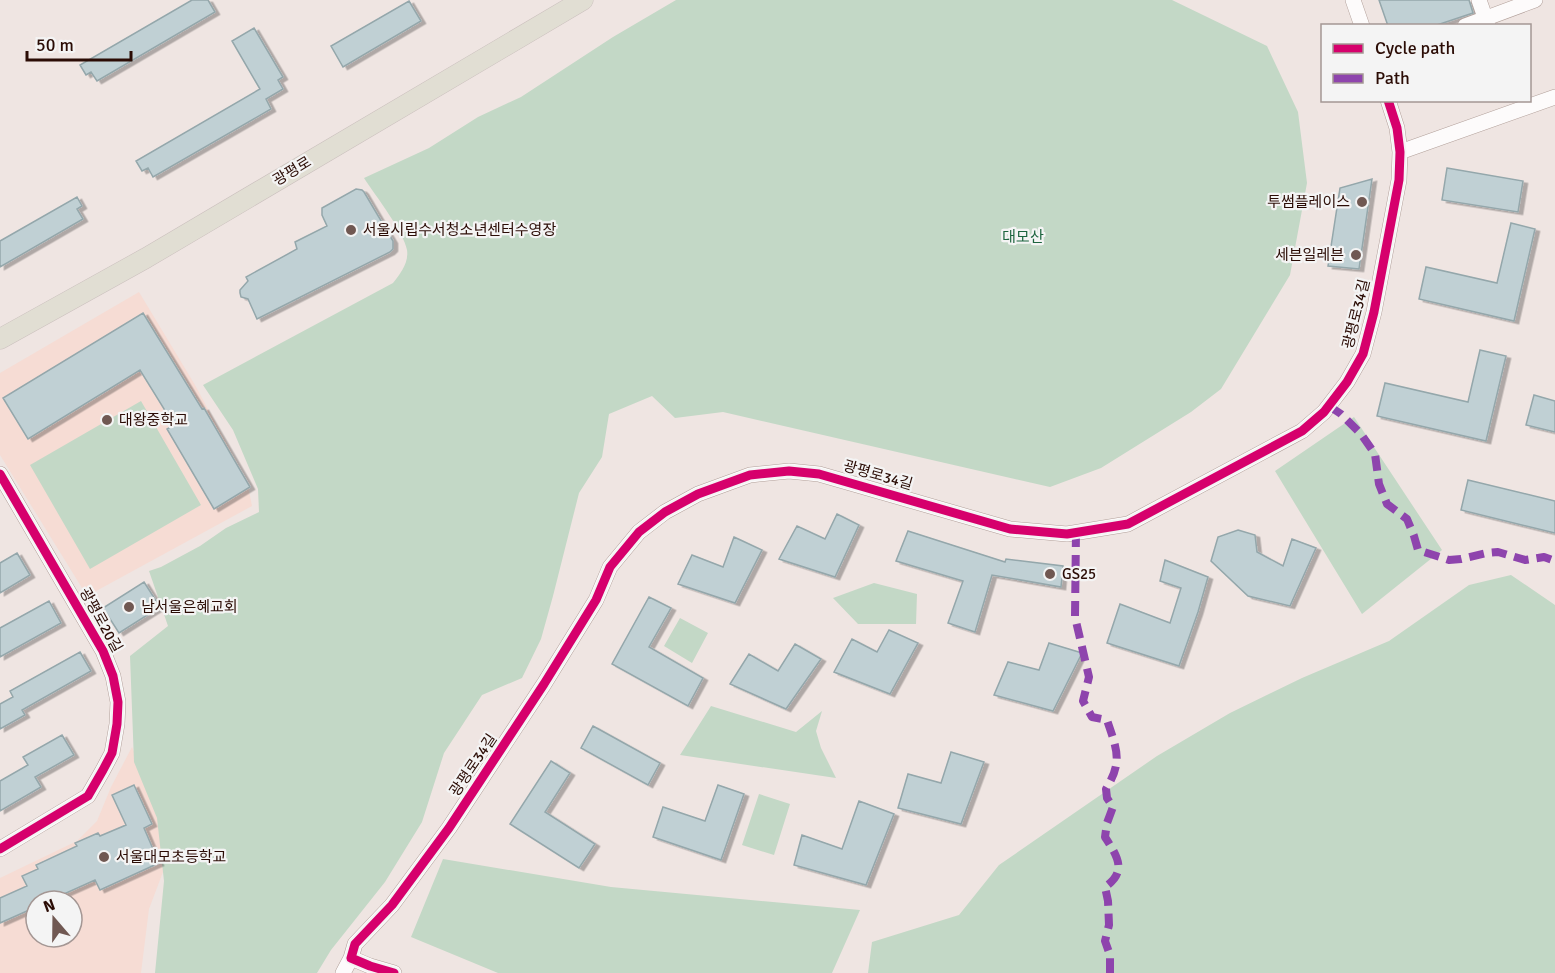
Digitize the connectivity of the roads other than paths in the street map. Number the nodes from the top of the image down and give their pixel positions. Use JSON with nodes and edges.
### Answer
{"nodes":[{"id":1,"x":582,"y":0,"type":"edge"},
{"id":2,"x":1353,"y":0,"type":"edge"},
{"id":3,"x":1479,"y":0,"type":"edge"},
{"id":4,"x":1535,"y":0,"type":"edge"},
{"id":5,"x":1486,"y":22,"type":"edge"},
{"id":6,"x":1361,"y":24,"type":"edge"},
{"id":7,"x":1555,"y":97,"type":"edge"},
{"id":8,"x":1389,"y":102,"type":"edge"},
{"id":9,"x":1513,"y":106,"type":"edge"},
{"id":10,"x":1400,"y":152,"type":"junction"},
{"id":11,"x":0,"y":339,"type":"edge"},
{"id":12,"x":0,"y":474,"type":"edge"},
{"id":13,"x":0,"y":849,"type":"edge"},
{"id":14,"x":351,"y":958,"type":"junction"},
{"id":15,"x":343,"y":973,"type":"edge"},
{"id":16,"x":394,"y":973,"type":"edge"}],
"edges":[{"from":1,"to":11,"type":"main road","name":"광평로"},
{"from":2,"to":6,"type":"street"},
{"from":3,"to":5,"type":"street"},
{"from":4,"to":5,"type":"street"},
{"from":7,"to":9,"type":"street"},
{"from":8,"to":10,"type":"street","name":"광평로34길"},
{"from":9,"to":10,"type":"street"},
{"from":10,"to":14,"type":"street","name":"광평로34길"},
{"from":12,"to":13,"type":"street","name":"광평로20길"},
{"from":14,"to":15,"type":"street","name":"광평로34길"},
{"from":14,"to":16,"type":"street"}]}
